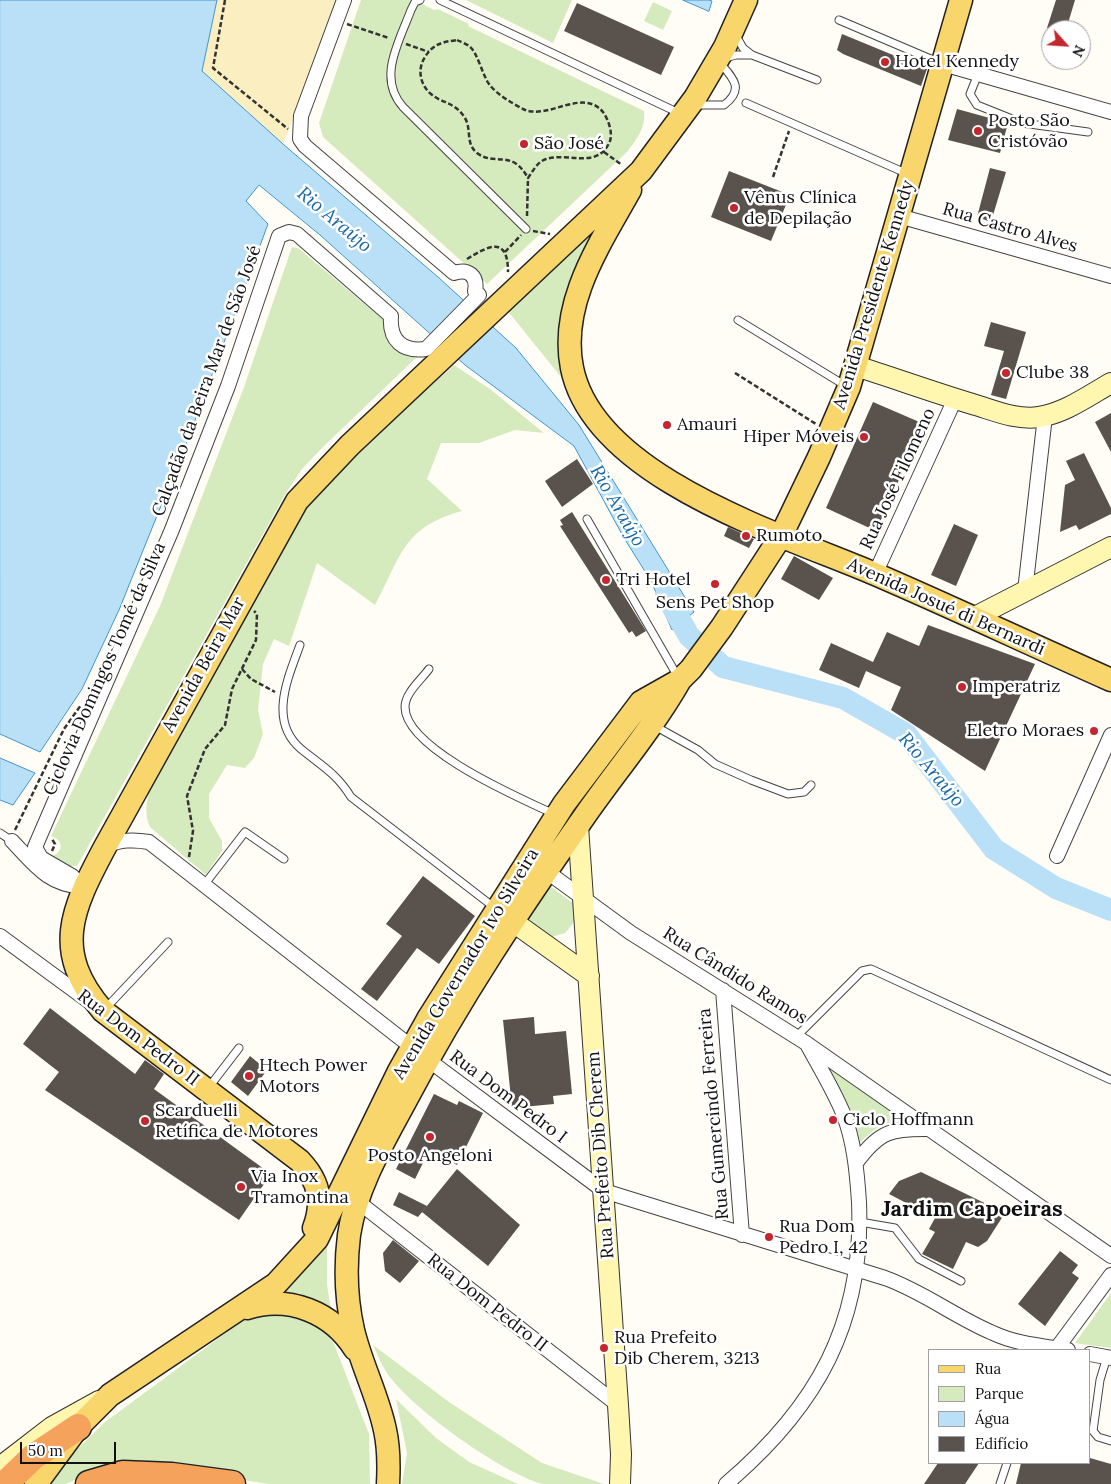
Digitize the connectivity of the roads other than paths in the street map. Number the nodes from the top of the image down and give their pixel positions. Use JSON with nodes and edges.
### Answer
{"nodes":[{"id":1,"x":344,"y":0,"type":"edge"},
{"id":2,"x":420,"y":0,"type":"edge"},
{"id":3,"x":440,"y":0,"type":"edge"},
{"id":4,"x":746,"y":0,"type":"edge"},
{"id":5,"x":961,"y":0,"type":"edge"},
{"id":6,"x":839,"y":20,"type":"dead end"},
{"id":7,"x":733,"y":31,"type":"junction"},
{"id":8,"x":752,"y":55,"type":"junction"},
{"id":9,"x":718,"y":60,"type":"junction"},
{"id":10,"x":943,"y":64,"type":"junction"},
{"id":11,"x":978,"y":74,"type":"junction"},
{"id":12,"x":817,"y":80,"type":"dead end"},
{"id":13,"x":746,"y":103,"type":"dead end"},
{"id":14,"x":687,"y":110,"type":"junction"},
{"id":15,"x":1111,"y":112,"type":"edge"},
{"id":16,"x":1088,"y":132,"type":"dead end"},
{"id":17,"x":631,"y":168,"type":"junction"},
{"id":18,"x":911,"y":175,"type":"junction"},
{"id":19,"x":899,"y":216,"type":"junction"},
{"id":20,"x":526,"y":229,"type":"road end"},
{"id":21,"x":1111,"y":276,"type":"edge"},
{"id":22,"x":486,"y":302,"type":"junction"},
{"id":23,"x":738,"y":320,"type":"dead end"},
{"id":24,"x":432,"y":355,"type":"junction"},
{"id":25,"x":856,"y":366,"type":"junction"},
{"id":26,"x":1111,"y":383,"type":"edge"},
{"id":27,"x":849,"y":387,"type":"junction"},
{"id":28,"x":956,"y":399,"type":"junction"},
{"id":29,"x":1046,"y":416,"type":"junction"},
{"id":30,"x":587,"y":519,"type":"dead end"},
{"id":31,"x":781,"y":536,"type":"junction"},
{"id":32,"x":1111,"y":547,"type":"edge"},
{"id":33,"x":875,"y":574,"type":"junction"},
{"id":34,"x":1026,"y":591,"type":"junction"},
{"id":35,"x":973,"y":618,"type":"junction"},
{"id":36,"x":300,"y":645,"type":"dead end"},
{"id":37,"x":429,"y":669,"type":"dead end"},
{"id":38,"x":685,"y":674,"type":"junction"},
{"id":39,"x":1111,"y":680,"type":"edge"},
{"id":40,"x":653,"y":725,"type":"junction"},
{"id":41,"x":1111,"y":735,"type":"edge"},
{"id":42,"x":811,"y":785,"type":"dead end"},
{"id":43,"x":556,"y":816,"type":"junction"},
{"id":44,"x":578,"y":826,"type":"junction"},
{"id":45,"x":0,"y":833,"type":"edge"},
{"id":46,"x":12,"y":842,"type":"joint"},
{"id":47,"x":104,"y":846,"type":"junction"},
{"id":48,"x":1057,"y":856,"type":"dead end"},
{"id":49,"x":284,"y":859,"type":"dead end"},
{"id":50,"x":546,"y":871,"type":"junction"},
{"id":51,"x":204,"y":885,"type":"junction"},
{"id":52,"x":83,"y":887,"type":"junction"},
{"id":53,"x":582,"y":898,"type":"junction"},
{"id":54,"x":505,"y":915,"type":"junction"},
{"id":55,"x":585,"y":928,"type":"junction"},
{"id":56,"x":0,"y":936,"type":"edge"},
{"id":57,"x":168,"y":942,"type":"dead end"},
{"id":58,"x":555,"y":951,"type":"junction"},
{"id":59,"x":589,"y":976,"type":"junction"},
{"id":60,"x":71,"y":981,"type":"junction"},
{"id":61,"x":723,"y":990,"type":"junction"},
{"id":62,"x":103,"y":1011,"type":"junction"},
{"id":63,"x":801,"y":1040,"type":"junction"},
{"id":64,"x":239,"y":1048,"type":"dead end"},
{"id":65,"x":420,"y":1053,"type":"junction"},
{"id":66,"x":1111,"y":1080,"type":"edge"},
{"id":67,"x":207,"y":1090,"type":"junction"},
{"id":68,"x":932,"y":1129,"type":"junction"},
{"id":69,"x":856,"y":1163,"type":"junction"},
{"id":70,"x":604,"y":1191,"type":"junction"},
{"id":71,"x":357,"y":1201,"type":"junction"},
{"id":72,"x":860,"y":1222,"type":"junction"},
{"id":73,"x":742,"y":1234,"type":"junction"},
{"id":74,"x":304,"y":1254,"type":"junction"},
{"id":75,"x":1111,"y":1256,"type":"edge"},
{"id":76,"x":854,"y":1269,"type":"junction"},
{"id":77,"x":1111,"y":1275,"type":"edge"},
{"id":78,"x":961,"y":1281,"type":"dead end"},
{"id":79,"x":239,"y":1310,"type":"junction"},
{"id":80,"x":1037,"y":1348,"type":"edge"},
{"id":81,"x":1063,"y":1349,"type":"edge"},
{"id":82,"x":1091,"y":1354,"type":"edge"},
{"id":83,"x":1109,"y":1357,"type":"edge"},
{"id":84,"x":363,"y":1363,"type":"junction"},
{"id":85,"x":110,"y":1395,"type":"junction"},
{"id":86,"x":618,"y":1405,"type":"junction"},
{"id":87,"x":1091,"y":1419,"type":"edge"},
{"id":88,"x":78,"y":1427,"type":"junction"},
{"id":89,"x":1111,"y":1441,"type":"edge"},
{"id":90,"x":1006,"y":1464,"type":"edge"},
{"id":91,"x":0,"y":1466,"type":"edge"},
{"id":92,"x":5,"y":1484,"type":"edge"},
{"id":93,"x":36,"y":1484,"type":"edge"},
{"id":94,"x":89,"y":1484,"type":"edge"},
{"id":95,"x":232,"y":1484,"type":"edge"},
{"id":96,"x":388,"y":1484,"type":"edge"},
{"id":97,"x":620,"y":1484,"type":"edge"},
{"id":98,"x":726,"y":1484,"type":"edge"},
{"id":99,"x":1000,"y":1484,"type":"edge"}],
"edges":[{"from":1,"to":22,"type":"street"},
{"from":2,"to":20,"type":"lane"},
{"from":3,"to":14,"type":"lane"},
{"from":4,"to":7,"type":"main road"},
{"from":5,"to":10,"type":"main road","name":"Avenida Presidente Kennedy"},
{"from":6,"to":10,"type":"lane"},
{"from":7,"to":8,"type":"lane"},
{"from":7,"to":9,"type":"main road"},
{"from":8,"to":9,"type":"lane"},
{"from":8,"to":12,"type":"lane"},
{"from":9,"to":14,"type":"main road"},
{"from":9,"to":14,"type":"lane"},
{"from":10,"to":11,"type":"street"},
{"from":10,"to":18,"type":"main road","name":"Avenida Presidente Kennedy"},
{"from":11,"to":15,"type":"street"},
{"from":11,"to":16,"type":"lane"},
{"from":13,"to":18,"type":"lane"},
{"from":14,"to":17,"type":"main road"},
{"from":17,"to":22,"type":"main road","name":"Avenida Beira Mar"},
{"from":17,"to":31,"type":"main road","name":"Avenida Josué di Bernardi"},
{"from":18,"to":19,"type":"main road","name":"Avenida Presidente Kennedy"},
{"from":19,"to":21,"type":"street","name":"Rua Castro Alves"},
{"from":19,"to":25,"type":"main road","name":"Avenida Presidente Kennedy"},
{"from":22,"to":24,"type":"main road","name":"Avenida Beira Mar"},
{"from":23,"to":27,"type":"lane"},
{"from":24,"to":47,"type":"main road","name":"Avenida Beira Mar"},
{"from":24,"to":52,"type":"street","name":"Calçadão da Beira Mar de São José"},
{"from":25,"to":27,"type":"main road","name":"Avenida Presidente Kennedy"},
{"from":25,"to":28,"type":"main road"},
{"from":26,"to":29,"type":"main road"},
{"from":27,"to":31,"type":"main road","name":"Avenida Presidente Kennedy"},
{"from":28,"to":29,"type":"main road"},
{"from":28,"to":33,"type":"street","name":"Rua José Filomeno"},
{"from":29,"to":34,"type":"street"},
{"from":30,"to":38,"type":"lane"},
{"from":31,"to":33,"type":"main road","name":"Avenida Josué di Bernardi"},
{"from":31,"to":38,"type":"main road","name":"Avenida Presidente Kennedy"},
{"from":32,"to":34,"type":"main road"},
{"from":33,"to":35,"type":"main road","name":"Avenida Josué di Bernardi"},
{"from":34,"to":35,"type":"main road"},
{"from":35,"to":39,"type":"main road","name":"Avenida Josué di Bernardi"},
{"from":36,"to":54,"type":"lane"},
{"from":37,"to":43,"type":"lane"},
{"from":38,"to":40,"type":"main road","name":"Avenida Governador Ivo Silveira"},
{"from":38,"to":43,"type":"main road","name":"Avenida Governador Ivo Silveira"},
{"from":40,"to":42,"type":"lane"},
{"from":40,"to":44,"type":"main road","name":"Avenida Governador Ivo Silveira"},
{"from":41,"to":48,"type":"street"},
{"from":43,"to":54,"type":"main road","name":"Avenida Governador Ivo Silveira"},
{"from":44,"to":50,"type":"main road","name":"Avenida Governador Ivo Silveira"},
{"from":44,"to":53,"type":"main road","name":"Rua Prefeito Dib Cherem"},
{"from":45,"to":46,"type":"lane"},
{"from":46,"to":52,"type":"street"},
{"from":47,"to":51,"type":"street","name":"Rua Dom Pedro I"},
{"from":47,"to":52,"type":"main road","name":"Avenida Beira Mar"},
{"from":49,"to":51,"type":"lane"},
{"from":50,"to":53,"type":"street","name":"Rua Cândido Ramos"},
{"from":50,"to":54,"type":"main road","name":"Avenida Governador Ivo Silveira"},
{"from":51,"to":65,"type":"street","name":"Rua Dom Pedro I"},
{"from":52,"to":60,"type":"main road","name":"Avenida Beira Mar"},
{"from":53,"to":55,"type":"main road","name":"Rua Prefeito Dib Cherem"},
{"from":53,"to":61,"type":"street","name":"Rua Cândido Ramos"},
{"from":54,"to":58,"type":"main road"},
{"from":54,"to":65,"type":"main road","name":"Avenida Governador Ivo Silveira"},
{"from":55,"to":58,"type":"main road"},
{"from":55,"to":59,"type":"main road","name":"Rua Prefeito Dib Cherem"},
{"from":56,"to":60,"type":"street","name":"Rua Dom Pedro II"},
{"from":57,"to":62,"type":"lane"},
{"from":58,"to":59,"type":"main road"},
{"from":59,"to":70,"type":"main road","name":"Rua Prefeito Dib Cherem"},
{"from":60,"to":62,"type":"main road","name":"Avenida Beira Mar"},
{"from":61,"to":63,"type":"street","name":"Rua Cândido Ramos"},
{"from":61,"to":73,"type":"street","name":"Rua Gumercindo Ferreira"},
{"from":62,"to":67,"type":"main road","name":"Rua Dom Pedro II"},
{"from":63,"to":66,"type":"lane"},
{"from":63,"to":68,"type":"street"},
{"from":63,"to":69,"type":"street","name":"Rua Cândido Ramos"},
{"from":64,"to":67,"type":"lane"},
{"from":65,"to":70,"type":"street","name":"Rua Dom Pedro I"},
{"from":65,"to":71,"type":"main road","name":"Avenida Governador Ivo Silveira"},
{"from":65,"to":74,"type":"main road","name":"Avenida Governador Ivo Silveira"},
{"from":67,"to":74,"type":"main road","name":"Rua Dom Pedro II"},
{"from":68,"to":69,"type":"street"},
{"from":68,"to":75,"type":"street"},
{"from":69,"to":72,"type":"street","name":"Rua Cândido Ramos"},
{"from":70,"to":73,"type":"street","name":"Rua Dom Pedro I"},
{"from":70,"to":86,"type":"main road","name":"Rua Prefeito Dib Cherem"},
{"from":71,"to":84,"type":"main road","name":"Avenida Governador Ivo Silveira"},
{"from":71,"to":86,"type":"street","name":"Rua Dom Pedro II"},
{"from":72,"to":76,"type":"street","name":"Rua Cândido Ramos"},
{"from":72,"to":78,"type":"lane"},
{"from":73,"to":76,"type":"street","name":"Rua Dom Pedro I"},
{"from":74,"to":79,"type":"main road","name":"Avenida Governador Ivo Silveira"},
{"from":76,"to":80,"type":"street","name":"Rua Dom Pedro I"},
{"from":76,"to":98,"type":"street","name":"Rua Cândido Ramos"},
{"from":77,"to":81,"type":"street"},
{"from":79,"to":84,"type":"main road"},
{"from":79,"to":85,"type":"main road","name":"Avenida Governador Ivo Silveira"},
{"from":80,"to":81,"type":"street","name":"Rua Dom Pedro I"},
{"from":82,"to":83,"type":"street"},
{"from":83,"to":87,"type":"lane"},
{"from":84,"to":96,"type":"main road","name":"Avenida Governador Ivo Silveira"},
{"from":85,"to":88,"type":"main road","name":"Avenida Governador Ivo Silveira"},
{"from":85,"to":91,"type":"main road"},
{"from":86,"to":97,"type":"main road","name":"Rua Prefeito Dib Cherem"},
{"from":87,"to":89,"type":"lane"},
{"from":88,"to":92,"type":"highway"},
{"from":88,"to":93,"type":"main road","name":"Avenida Governador Ivo Silveira"},
{"from":90,"to":99,"type":"lane"},
{"from":94,"to":95,"type":"highway"}]}
